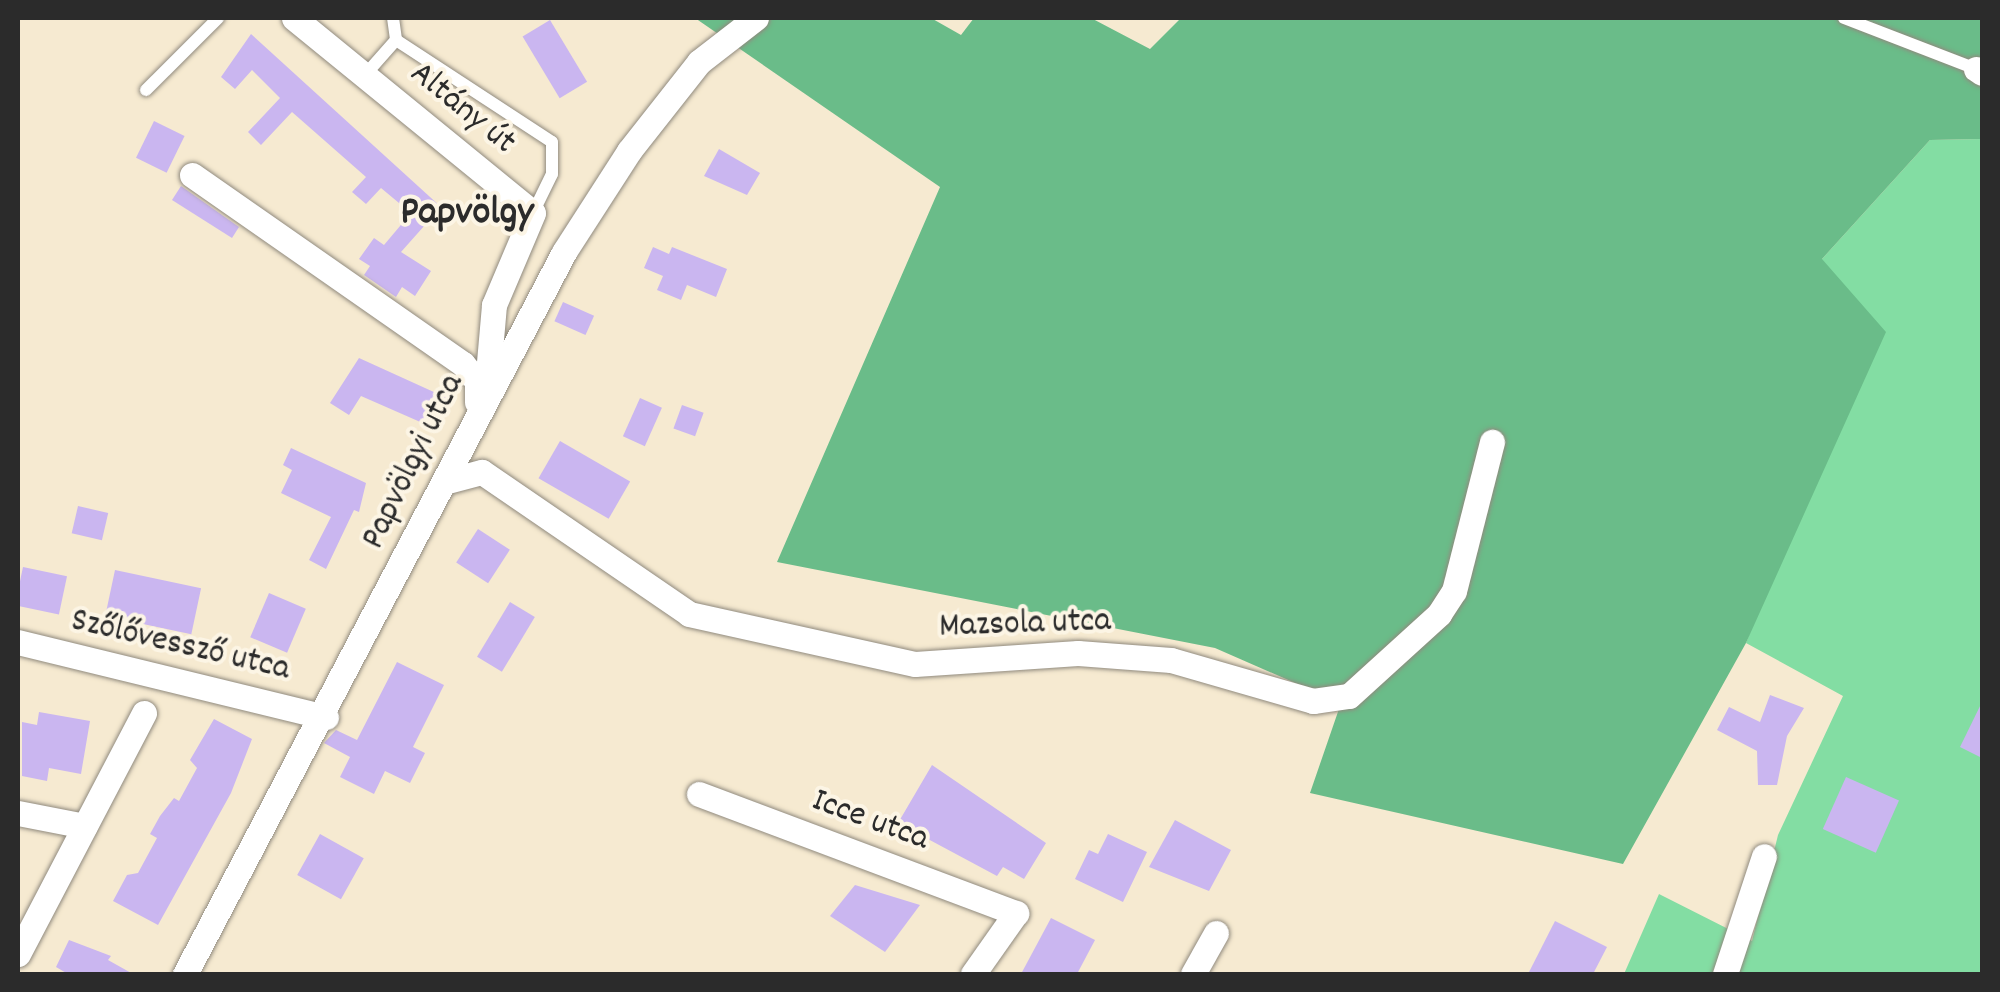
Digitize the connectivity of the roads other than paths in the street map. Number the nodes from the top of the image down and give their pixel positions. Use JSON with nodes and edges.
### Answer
{"nodes":[{"id":1,"x":218,"y":18,"type":"edge"},
{"id":2,"x":294,"y":18,"type":"edge"},
{"id":3,"x":392,"y":18,"type":"edge"},
{"id":4,"x":756,"y":18,"type":"edge"},
{"id":5,"x":1844,"y":18,"type":"edge"},
{"id":6,"x":396,"y":40,"type":"junction"},
{"id":7,"x":1980,"y":71,"type":"edge"},
{"id":8,"x":365,"y":75,"type":"junction"},
{"id":9,"x":146,"y":90,"type":"dead end"},
{"id":10,"x":192,"y":175,"type":"dead end"},
{"id":11,"x":533,"y":212,"type":"junction"},
{"id":12,"x":482,"y":401,"type":"junction"},
{"id":13,"x":1492,"y":442,"type":"dead end"},
{"id":14,"x":444,"y":482,"type":"junction"},
{"id":15,"x":18,"y":642,"type":"edge"},
{"id":16,"x":144,"y":714,"type":"dead end"},
{"id":17,"x":326,"y":717,"type":"junction"},
{"id":18,"x":699,"y":794,"type":"dead end"},
{"id":19,"x":18,"y":813,"type":"edge"},
{"id":20,"x":85,"y":826,"type":"junction"},
{"id":21,"x":1764,"y":856,"type":"dead end"},
{"id":22,"x":1216,"y":933,"type":"dead end"},
{"id":23,"x":18,"y":954,"type":"edge"},
{"id":24,"x":186,"y":974,"type":"edge"},
{"id":25,"x":972,"y":974,"type":"edge"},
{"id":26,"x":1192,"y":974,"type":"edge"},
{"id":27,"x":1725,"y":974,"type":"edge"}],
"edges":[{"from":1,"to":9,"type":"lane"},
{"from":2,"to":8,"type":"street","name":"Altány út"},
{"from":3,"to":6,"type":"lane"},
{"from":4,"to":12,"type":"street","name":"Papvölgyi utca"},
{"from":5,"to":7,"type":"lane"},
{"from":6,"to":8,"type":"lane"},
{"from":6,"to":11,"type":"lane"},
{"from":8,"to":11,"type":"street","name":"Altány út"},
{"from":10,"to":12,"type":"street"},
{"from":11,"to":12,"type":"street"},
{"from":12,"to":14,"type":"street","name":"Papvölgyi utca"},
{"from":13,"to":14,"type":"street","name":"Mazsola utca"},
{"from":14,"to":17,"type":"street","name":"Papvölgyi utca"},
{"from":15,"to":17,"type":"street","name":"Szőlővessző utca"},
{"from":16,"to":20,"type":"street"},
{"from":17,"to":24,"type":"street","name":"Papvölgyi utca"},
{"from":18,"to":25,"type":"street","name":"Icce utca"},
{"from":19,"to":20,"type":"street"},
{"from":20,"to":23,"type":"street"},
{"from":21,"to":27,"type":"street"},
{"from":22,"to":26,"type":"street"}]}
